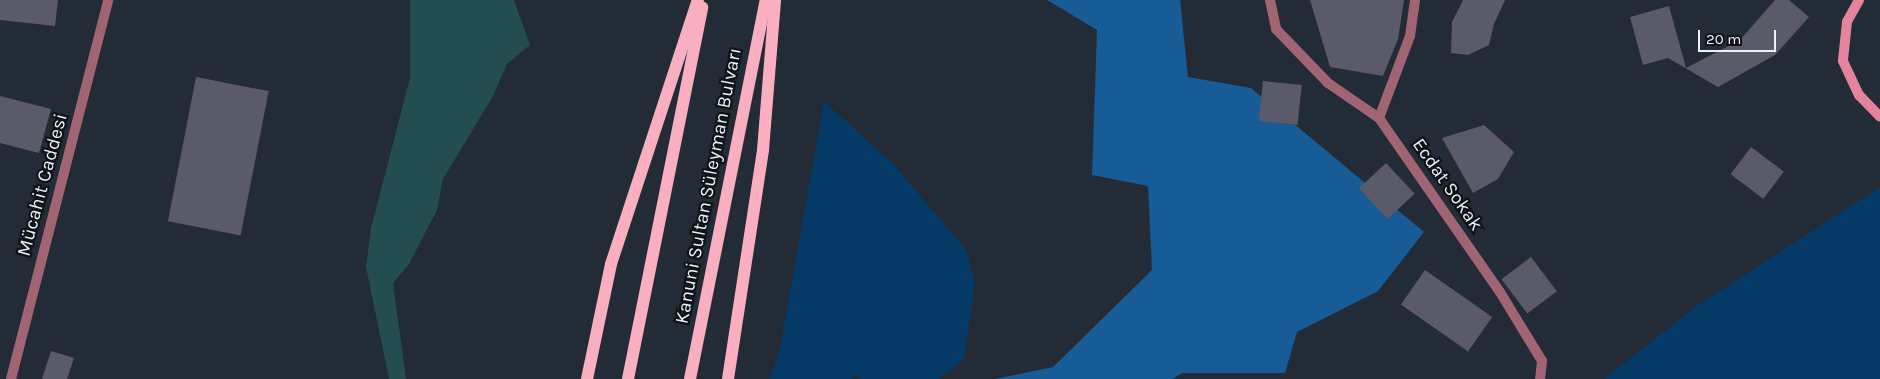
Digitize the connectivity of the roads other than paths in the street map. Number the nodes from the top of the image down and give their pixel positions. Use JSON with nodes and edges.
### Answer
{"nodes":[{"id":1,"x":108,"y":0,"type":"edge"},
{"id":2,"x":698,"y":0,"type":"edge"},
{"id":3,"x":704,"y":0,"type":"edge"},
{"id":4,"x":766,"y":0,"type":"edge"},
{"id":5,"x":775,"y":0,"type":"edge"},
{"id":6,"x":1270,"y":0,"type":"edge"},
{"id":7,"x":1415,"y":0,"type":"edge"},
{"id":8,"x":1859,"y":0,"type":"edge"},
{"id":9,"x":1880,"y":117,"type":"edge"},
{"id":10,"x":1379,"y":118,"type":"junction"},
{"id":11,"x":11,"y":379,"type":"edge"},
{"id":12,"x":587,"y":379,"type":"edge"},
{"id":13,"x":628,"y":379,"type":"edge"},
{"id":14,"x":690,"y":379,"type":"edge"},
{"id":15,"x":728,"y":379,"type":"edge"},
{"id":16,"x":1540,"y":379,"type":"edge"}],
"edges":[{"from":1,"to":11,"type":"street","name":"Mücahit Caddesi"},
{"from":2,"to":12,"type":"main road"},
{"from":3,"to":13,"type":"main road"},
{"from":4,"to":14,"type":"main road","name":"Kanuni Sultan Süleyman Bulvarı"},
{"from":5,"to":15,"type":"main road"},
{"from":6,"to":10,"type":"street"},
{"from":7,"to":10,"type":"street"},
{"from":8,"to":9,"type":"street"},
{"from":10,"to":16,"type":"street","name":"Ecdat Sokak"}]}
